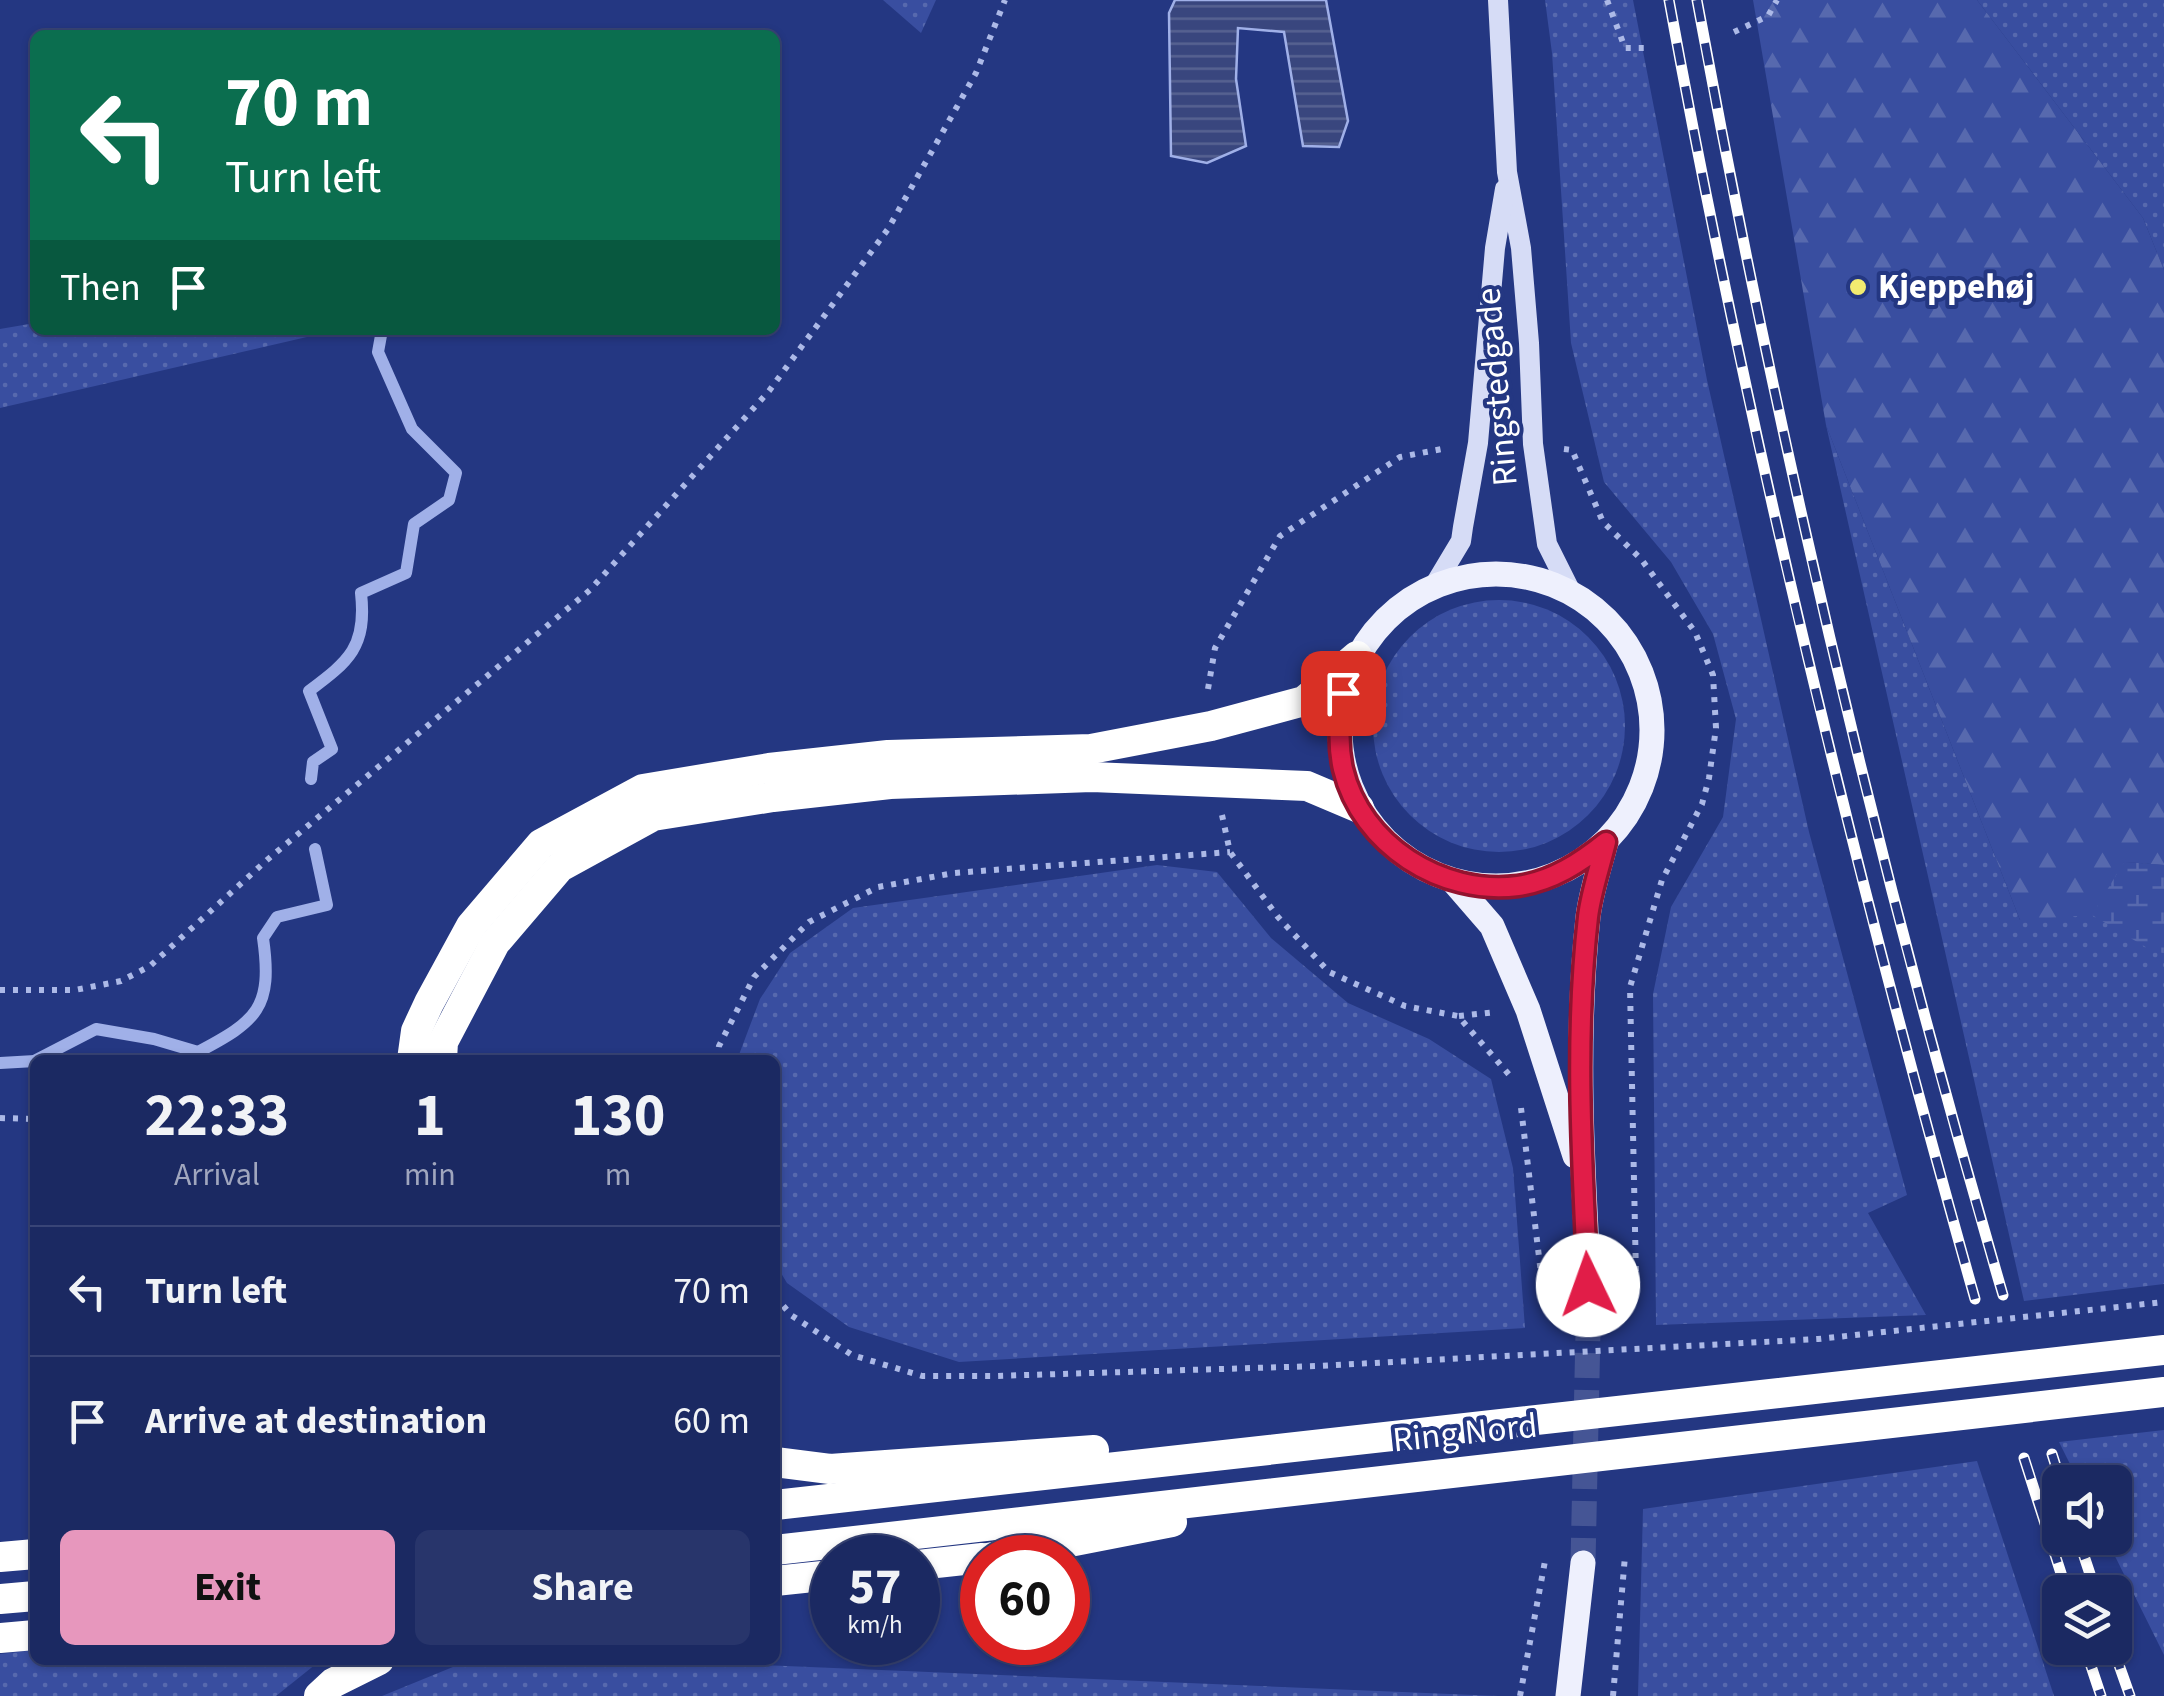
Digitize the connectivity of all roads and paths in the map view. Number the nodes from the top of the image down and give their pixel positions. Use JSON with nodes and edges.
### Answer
{"nodes":[{"id":1,"x":1006,"y":0,"type":"edge"},
{"id":2,"x":1498,"y":0,"type":"edge"},
{"id":3,"x":1607,"y":0,"type":"edge"},
{"id":4,"x":1777,"y":0,"type":"edge"},
{"id":5,"x":1734,"y":32,"type":"dead end"},
{"id":6,"x":1650,"y":48,"type":"dead end"},
{"id":7,"x":1508,"y":172,"type":"junction"},
{"id":8,"x":1533,"y":444,"type":"junction"},
{"id":9,"x":1434,"y":586,"type":"junction"},
{"id":10,"x":1570,"y":592,"type":"junction"},
{"id":11,"x":1357,"y":656,"type":"junction"},
{"id":12,"x":1359,"y":808,"type":"junction"},
{"id":13,"x":1606,"y":842,"type":"junction"},
{"id":14,"x":1230,"y":852,"type":"dead end"},
{"id":15,"x":1453,"y":882,"type":"junction"},
{"id":16,"x":0,"y":990,"type":"edge"},
{"id":17,"x":413,"y":1055,"type":"edge"},
{"id":18,"x":442,"y":1055,"type":"edge"},
{"id":19,"x":717,"y":1055,"type":"edge"},
{"id":20,"x":0,"y":1118,"type":"edge"},
{"id":21,"x":30,"y":1118,"type":"edge"},
{"id":22,"x":1583,"y":1180,"type":"junction"},
{"id":23,"x":1636,"y":1277,"type":"dead end"},
{"id":24,"x":1588,"y":1285,"type":"tunnel mouth"},
{"id":25,"x":780,"y":1302,"type":"edge"},
{"id":26,"x":2164,"y":1302,"type":"edge"},
{"id":27,"x":2164,"y":1350,"type":"edge"},
{"id":28,"x":2164,"y":1392,"type":"edge"},
{"id":29,"x":1566,"y":1416,"type":"junction"},
{"id":30,"x":780,"y":1463,"type":"edge"},
{"id":31,"x":1402,"y":1478,"type":"junction"},
{"id":32,"x":780,"y":1504,"type":"edge"},
{"id":33,"x":1090,"y":1538,"type":"edge"},
{"id":34,"x":780,"y":1549,"type":"edge"},
{"id":35,"x":30,"y":1555,"type":"edge"},
{"id":36,"x":1624,"y":1556,"type":"dead end"},
{"id":37,"x":0,"y":1558,"type":"edge"},
{"id":38,"x":1545,"y":1561,"type":"dead end"},
{"id":39,"x":1583,"y":1563,"type":"tunnel mouth"},
{"id":40,"x":810,"y":1577,"type":"edge"},
{"id":41,"x":780,"y":1580,"type":"edge"},
{"id":42,"x":30,"y":1596,"type":"edge"},
{"id":43,"x":0,"y":1599,"type":"edge"},
{"id":44,"x":30,"y":1635,"type":"edge"},
{"id":45,"x":0,"y":1638,"type":"edge"},
{"id":46,"x":369,"y":1665,"type":"edge"},
{"id":47,"x":319,"y":1696,"type":"edge"},
{"id":48,"x":1520,"y":1696,"type":"edge"},
{"id":49,"x":1568,"y":1696,"type":"edge"},
{"id":50,"x":1614,"y":1696,"type":"edge"}],
"edges":[{"from":1,"to":16,"type":"path"},
{"from":2,"to":7,"type":"street","name":"Ringstedgade"},
{"from":3,"to":6,"type":"path"},
{"from":4,"to":5,"type":"path"},
{"from":7,"to":8,"type":"street","name":"Ringstedgade"},
{"from":7,"to":9,"type":"street","name":"Ringstedgade"},
{"from":8,"to":10,"type":"street","name":"Ringstedgade"},
{"from":8,"to":23,"type":"path"},
{"from":9,"to":10,"type":"main road"},
{"from":9,"to":11,"type":"main road"},
{"from":10,"to":13,"type":"main road"},
{"from":11,"to":12,"type":"main road"},
{"from":11,"to":17,"type":"highway"},
{"from":12,"to":15,"type":"main road"},
{"from":12,"to":18,"type":"highway"},
{"from":13,"to":15,"type":"main road"},
{"from":13,"to":22,"type":"main road"},
{"from":14,"to":19,"type":"path"},
{"from":15,"to":22,"type":"main road"},
{"from":20,"to":21,"type":"path"},
{"from":22,"to":24,"type":"main road"},
{"from":25,"to":26,"type":"path"},
{"from":27,"to":29,"type":"highway"},
{"from":28,"to":31,"type":"highway","name":"Ring Nord"},
{"from":29,"to":30,"type":"highway"},
{"from":29,"to":32,"type":"highway"},
{"from":31,"to":33,"type":"highway"},
{"from":31,"to":34,"type":"highway","name":"Ring Nord"},
{"from":35,"to":37,"type":"highway"},
{"from":36,"to":50,"type":"path"},
{"from":38,"to":48,"type":"path"},
{"from":39,"to":49,"type":"main road"},
{"from":40,"to":41,"type":"highway"},
{"from":42,"to":43,"type":"highway"},
{"from":44,"to":45,"type":"highway"},
{"from":46,"to":47,"type":"highway"}]}
